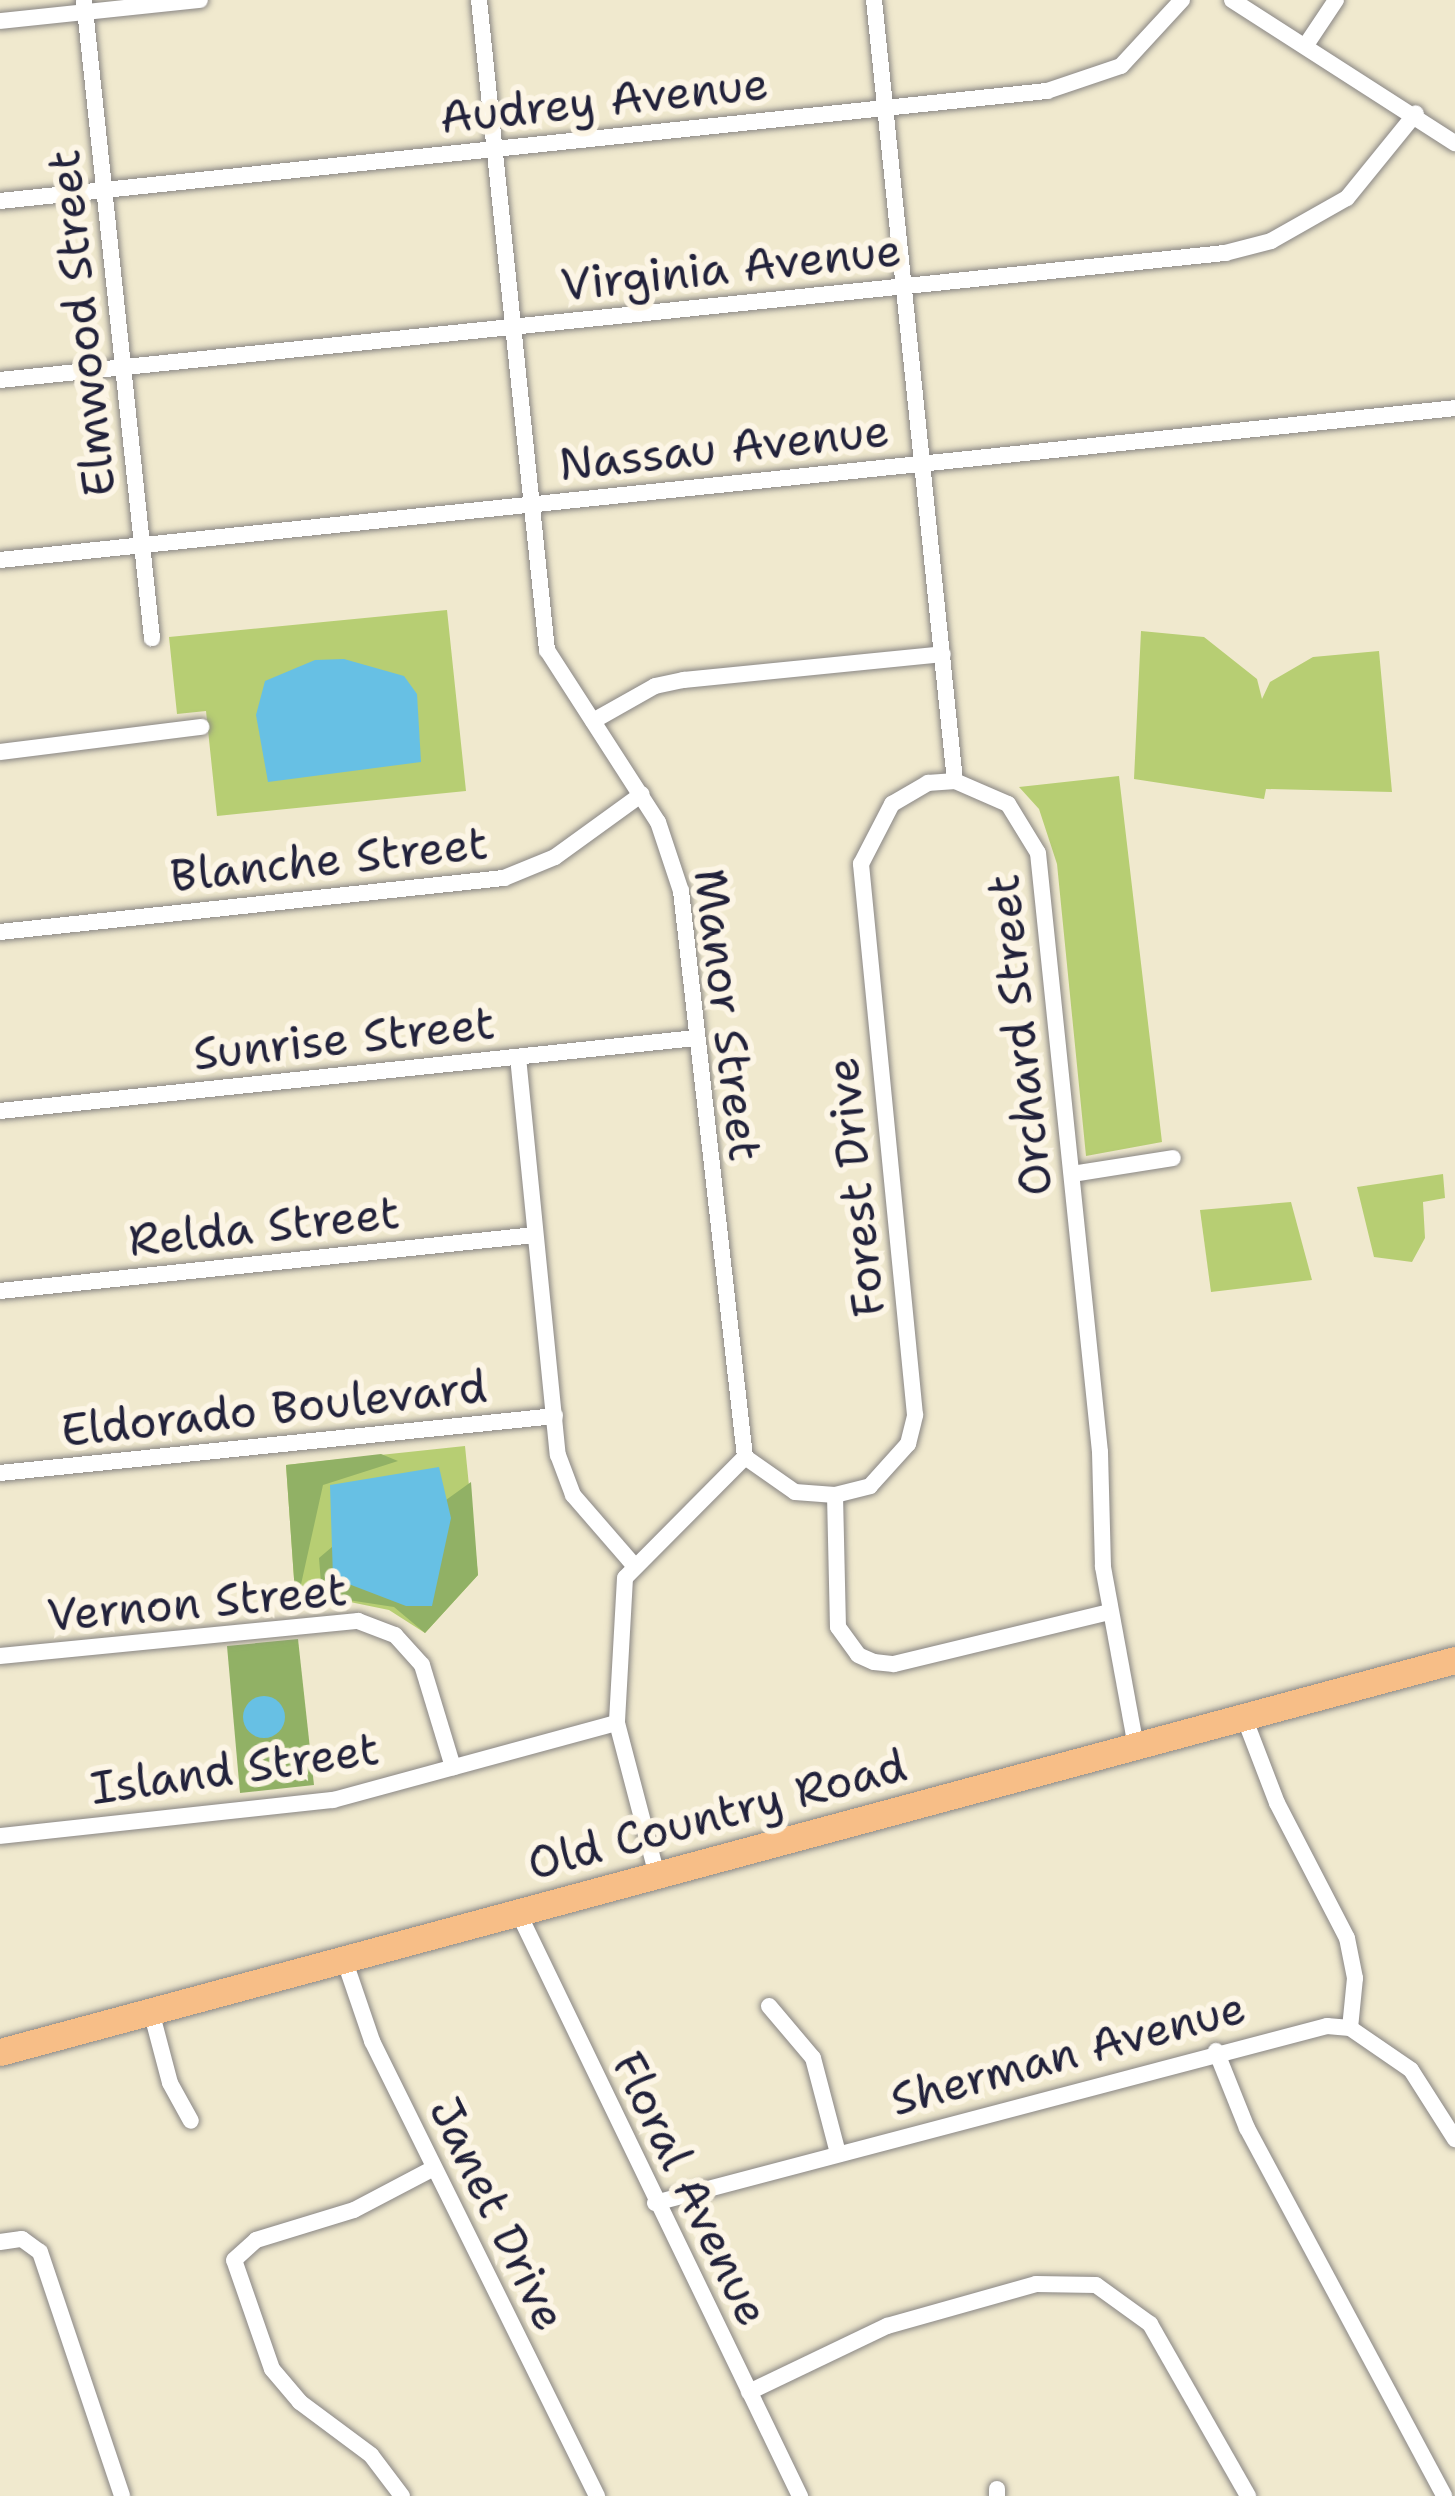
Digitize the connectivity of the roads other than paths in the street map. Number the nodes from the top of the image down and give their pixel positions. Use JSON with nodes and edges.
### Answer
{"nodes":[{"id":1,"x":200,"y":0,"type":"edge"},
{"id":2,"x":479,"y":0,"type":"edge"},
{"id":3,"x":874,"y":0,"type":"edge"},
{"id":4,"x":1182,"y":0,"type":"edge"},
{"id":5,"x":1232,"y":0,"type":"edge"},
{"id":6,"x":1336,"y":0,"type":"edge"},
{"id":7,"x":85,"y":6,"type":"edge"},
{"id":8,"x":0,"y":21,"type":"edge"},
{"id":9,"x":1306,"y":45,"type":"junction"},
{"id":10,"x":886,"y":108,"type":"junction"},
{"id":11,"x":1416,"y":112,"type":"junction"},
{"id":12,"x":1455,"y":143,"type":"edge"},
{"id":13,"x":495,"y":149,"type":"junction"},
{"id":14,"x":104,"y":190,"type":"junction"},
{"id":15,"x":0,"y":201,"type":"edge"},
{"id":16,"x":904,"y":286,"type":"junction"},
{"id":17,"x":513,"y":327,"type":"junction"},
{"id":18,"x":123,"y":368,"type":"junction"},
{"id":19,"x":0,"y":380,"type":"edge"},
{"id":20,"x":1455,"y":408,"type":"edge"},
{"id":21,"x":923,"y":464,"type":"junction"},
{"id":22,"x":532,"y":505,"type":"junction"},
{"id":23,"x":141,"y":545,"type":"junction"},
{"id":24,"x":0,"y":560,"type":"edge"},
{"id":25,"x":152,"y":638,"type":"dead end"},
{"id":26,"x":943,"y":654,"type":"junction"},
{"id":27,"x":592,"y":721,"type":"junction"},
{"id":28,"x":201,"y":727,"type":"dead end"},
{"id":29,"x":0,"y":752,"type":"edge"},
{"id":30,"x":955,"y":781,"type":"junction"},
{"id":31,"x":642,"y":794,"type":"junction"},
{"id":32,"x":0,"y":932,"type":"edge"},
{"id":33,"x":696,"y":1038,"type":"junction"},
{"id":34,"x":518,"y":1057,"type":"junction"},
{"id":35,"x":0,"y":1111,"type":"edge"},
{"id":36,"x":1173,"y":1158,"type":"dead end"},
{"id":37,"x":1072,"y":1174,"type":"junction"},
{"id":38,"x":535,"y":1235,"type":"junction"},
{"id":39,"x":0,"y":1291,"type":"edge"},
{"id":40,"x":555,"y":1416,"type":"junction"},
{"id":41,"x":745,"y":1457,"type":"junction"},
{"id":42,"x":0,"y":1473,"type":"edge"},
{"id":43,"x":835,"y":1495,"type":"junction"},
{"id":44,"x":632,"y":1563,"type":"junction"},
{"id":45,"x":1109,"y":1612,"type":"junction"},
{"id":46,"x":0,"y":1656,"type":"edge"},
{"id":47,"x":1455,"y":1660,"type":"edge"},
{"id":48,"x":1244,"y":1717,"type":"junction"},
{"id":49,"x":617,"y":1723,"type":"junction"},
{"id":50,"x":1136,"y":1747,"type":"junction"},
{"id":51,"x":454,"y":1766,"type":"junction"},
{"id":52,"x":0,"y":1836,"type":"edge"},
{"id":53,"x":658,"y":1874,"type":"junction"},
{"id":54,"x":518,"y":1912,"type":"junction"},
{"id":55,"x":344,"y":1959,"type":"junction"},
{"id":56,"x":769,"y":2006,"type":"dead end"},
{"id":57,"x":151,"y":2011,"type":"junction"},
{"id":58,"x":1350,"y":2028,"type":"junction"},
{"id":59,"x":1216,"y":2051,"type":"junction"},
{"id":60,"x":0,"y":2052,"type":"edge"},
{"id":61,"x":191,"y":2120,"type":"dead end"},
{"id":62,"x":1455,"y":2139,"type":"edge"},
{"id":63,"x":838,"y":2153,"type":"junction"},
{"id":64,"x":434,"y":2168,"type":"junction"},
{"id":65,"x":655,"y":2203,"type":"junction"},
{"id":66,"x":0,"y":2242,"type":"edge"},
{"id":67,"x":749,"y":2392,"type":"junction"},
{"id":68,"x":1440,"y":2495,"type":"edge"},
{"id":69,"x":122,"y":2496,"type":"edge"},
{"id":70,"x":402,"y":2496,"type":"edge"},
{"id":71,"x":597,"y":2496,"type":"edge"},
{"id":72,"x":800,"y":2496,"type":"edge"},
{"id":73,"x":1248,"y":2496,"type":"edge"}],
"edges":[{"from":1,"to":7,"type":"street"},
{"from":2,"to":13,"type":"street","name":"Manor Street"},
{"from":3,"to":10,"type":"street"},
{"from":4,"to":10,"type":"street","name":"Audrey Avenue"},
{"from":5,"to":9,"type":"street"},
{"from":6,"to":9,"type":"street"},
{"from":7,"to":8,"type":"street"},
{"from":7,"to":14,"type":"street","name":"Elmwood Street"},
{"from":9,"to":11,"type":"street"},
{"from":10,"to":13,"type":"street","name":"Audrey Avenue"},
{"from":10,"to":16,"type":"street"},
{"from":11,"to":12,"type":"street"},
{"from":11,"to":16,"type":"street","name":"Virginia Avenue"},
{"from":13,"to":14,"type":"street","name":"Audrey Avenue"},
{"from":13,"to":17,"type":"street","name":"Manor Street"},
{"from":14,"to":15,"type":"street","name":"Audrey Avenue"},
{"from":14,"to":18,"type":"street","name":"Elmwood Street"},
{"from":16,"to":17,"type":"street","name":"Virginia Avenue"},
{"from":16,"to":21,"type":"street"},
{"from":17,"to":18,"type":"street","name":"Virginia Avenue"},
{"from":17,"to":22,"type":"street","name":"Manor Street"},
{"from":18,"to":19,"type":"street","name":"Virginia Avenue"},
{"from":18,"to":23,"type":"street","name":"Elmwood Street"},
{"from":20,"to":21,"type":"street","name":"Nassau Avenue"},
{"from":21,"to":22,"type":"street","name":"Nassau Avenue"},
{"from":21,"to":26,"type":"street"},
{"from":22,"to":23,"type":"street","name":"Nassau Avenue"},
{"from":22,"to":27,"type":"street","name":"Manor Street"},
{"from":23,"to":24,"type":"street","name":"Nassau Avenue"},
{"from":23,"to":25,"type":"street","name":"Elmwood Street"},
{"from":26,"to":27,"type":"street"},
{"from":26,"to":30,"type":"street"},
{"from":27,"to":31,"type":"street","name":"Manor Street"},
{"from":28,"to":29,"type":"street"},
{"from":30,"to":37,"type":"street","name":"Orchard Street"},
{"from":30,"to":43,"type":"street","name":"Forest Drive"},
{"from":31,"to":32,"type":"street","name":"Blanche Street"},
{"from":31,"to":33,"type":"street","name":"Manor Street"},
{"from":33,"to":34,"type":"street","name":"Sunrise Street"},
{"from":33,"to":41,"type":"street","name":"Manor Street"},
{"from":34,"to":35,"type":"street","name":"Sunrise Street"},
{"from":34,"to":38,"type":"street"},
{"from":36,"to":37,"type":"street"},
{"from":37,"to":45,"type":"street","name":"Orchard Street"},
{"from":38,"to":39,"type":"street","name":"Relda Street"},
{"from":38,"to":40,"type":"street"},
{"from":40,"to":42,"type":"street","name":"Eldorado Boulevard"},
{"from":40,"to":44,"type":"street"},
{"from":41,"to":43,"type":"street"},
{"from":41,"to":44,"type":"street"},
{"from":43,"to":45,"type":"street"},
{"from":44,"to":49,"type":"street"},
{"from":45,"to":50,"type":"street","name":"Orchard Street"},
{"from":46,"to":51,"type":"street","name":"Vernon Street"},
{"from":47,"to":48,"type":"main road","name":"Old Country Road"},
{"from":48,"to":50,"type":"main road","name":"Old Country Road"},
{"from":48,"to":58,"type":"street"},
{"from":49,"to":51,"type":"street","name":"Island Street"},
{"from":49,"to":53,"type":"street"},
{"from":50,"to":53,"type":"main road","name":"Old Country Road"},
{"from":51,"to":52,"type":"street","name":"Island Street"},
{"from":53,"to":54,"type":"main road","name":"Old Country Road"},
{"from":54,"to":55,"type":"main road","name":"Old Country Road"},
{"from":54,"to":65,"type":"street","name":"Floral Avenue"},
{"from":55,"to":57,"type":"main road","name":"Old Country Road"},
{"from":55,"to":64,"type":"street","name":"Janet Drive"},
{"from":56,"to":63,"type":"street"},
{"from":57,"to":60,"type":"main road","name":"Old Country Road"},
{"from":57,"to":61,"type":"street"},
{"from":58,"to":59,"type":"street","name":"Sherman Avenue"},
{"from":58,"to":62,"type":"street"},
{"from":59,"to":63,"type":"street","name":"Sherman Avenue"},
{"from":59,"to":68,"type":"street"},
{"from":63,"to":65,"type":"street","name":"Sherman Avenue"},
{"from":64,"to":70,"type":"street"},
{"from":64,"to":71,"type":"street","name":"Janet Drive"},
{"from":65,"to":67,"type":"street","name":"Floral Avenue"},
{"from":66,"to":69,"type":"street"},
{"from":67,"to":72,"type":"street","name":"Floral Avenue"},
{"from":67,"to":73,"type":"street"}]}
